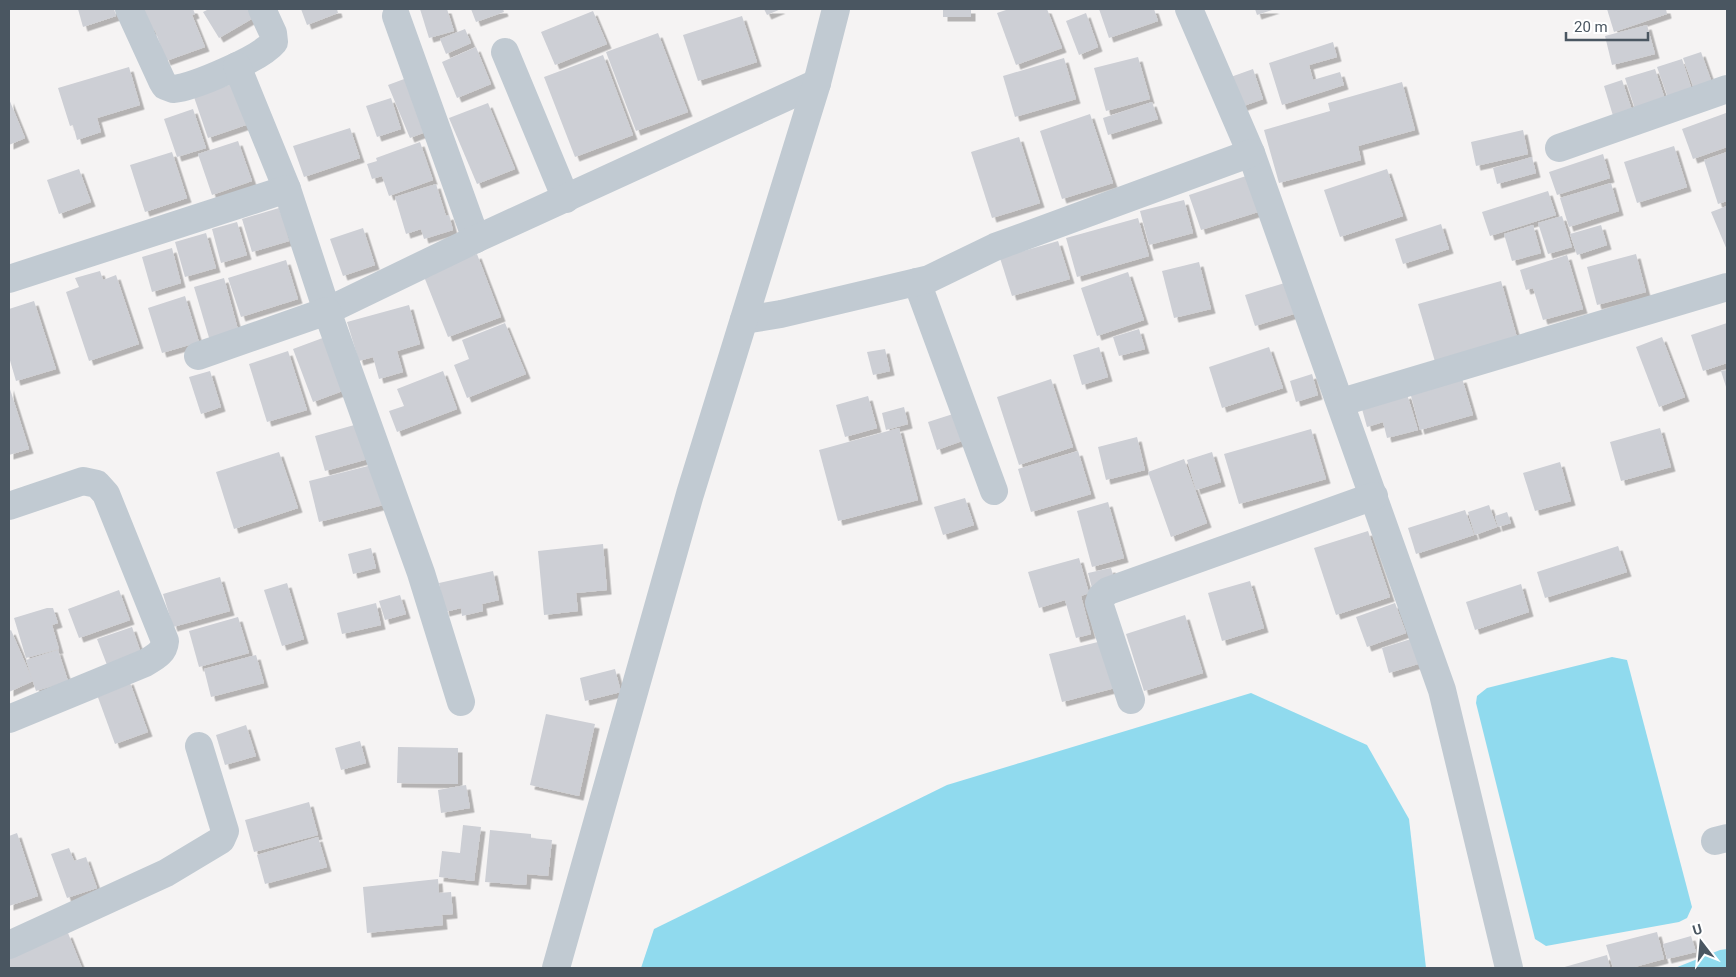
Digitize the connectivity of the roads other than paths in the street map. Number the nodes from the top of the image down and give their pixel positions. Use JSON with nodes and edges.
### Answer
{"nodes":[{"id":1,"x":129,"y":9,"type":"edge"},
{"id":2,"x":262,"y":9,"type":"edge"},
{"id":3,"x":836,"y":9,"type":"edge"},
{"id":4,"x":1190,"y":9,"type":"edge"},
{"id":5,"x":396,"y":16,"type":"dead end"},
{"id":6,"x":505,"y":52,"type":"dead end"},
{"id":7,"x":238,"y":66,"type":"junction"},
{"id":8,"x":817,"y":83,"type":"junction"},
{"id":9,"x":1727,"y":89,"type":"edge"},
{"id":10,"x":1559,"y":148,"type":"dead end"},
{"id":11,"x":1251,"y":153,"type":"junction"},
{"id":12,"x":287,"y":189,"type":"junction"},
{"id":13,"x":566,"y":199,"type":"junction"},
{"id":14,"x":476,"y":239,"type":"junction"},
{"id":15,"x":9,"y":279,"type":"edge"},
{"id":16,"x":917,"y":282,"type":"junction"},
{"id":17,"x":1727,"y":287,"type":"edge"},
{"id":18,"x":327,"y":311,"type":"junction"},
{"id":19,"x":744,"y":320,"type":"junction"},
{"id":20,"x":198,"y":356,"type":"dead end"},
{"id":21,"x":1342,"y":402,"type":"junction"},
{"id":22,"x":994,"y":491,"type":"dead end"},
{"id":23,"x":1374,"y":496,"type":"junction"},
{"id":24,"x":9,"y":506,"type":"edge"},
{"id":25,"x":1131,"y":700,"type":"dead end"},
{"id":26,"x":461,"y":702,"type":"dead end"},
{"id":27,"x":9,"y":718,"type":"edge"},
{"id":28,"x":199,"y":746,"type":"dead end"},
{"id":29,"x":9,"y":945,"type":"edge"},
{"id":30,"x":556,"y":968,"type":"edge"},
{"id":31,"x":1509,"y":968,"type":"edge"}],
"edges":[{"from":1,"to":7,"type":"street"},
{"from":2,"to":7,"type":"street"},
{"from":3,"to":8,"type":"street"},
{"from":4,"to":11,"type":"street"},
{"from":5,"to":14,"type":"street"},
{"from":6,"to":13,"type":"street"},
{"from":7,"to":12,"type":"street"},
{"from":8,"to":13,"type":"street"},
{"from":8,"to":19,"type":"street"},
{"from":9,"to":10,"type":"street"},
{"from":11,"to":16,"type":"street"},
{"from":11,"to":21,"type":"street"},
{"from":12,"to":15,"type":"street"},
{"from":12,"to":18,"type":"street"},
{"from":13,"to":14,"type":"street"},
{"from":14,"to":18,"type":"street"},
{"from":16,"to":19,"type":"street"},
{"from":16,"to":22,"type":"street"},
{"from":17,"to":21,"type":"street"},
{"from":18,"to":20,"type":"street"},
{"from":18,"to":26,"type":"street"},
{"from":19,"to":30,"type":"street"},
{"from":21,"to":23,"type":"street"},
{"from":23,"to":25,"type":"street"},
{"from":23,"to":31,"type":"street"},
{"from":24,"to":27,"type":"street"},
{"from":28,"to":29,"type":"street"}]}
